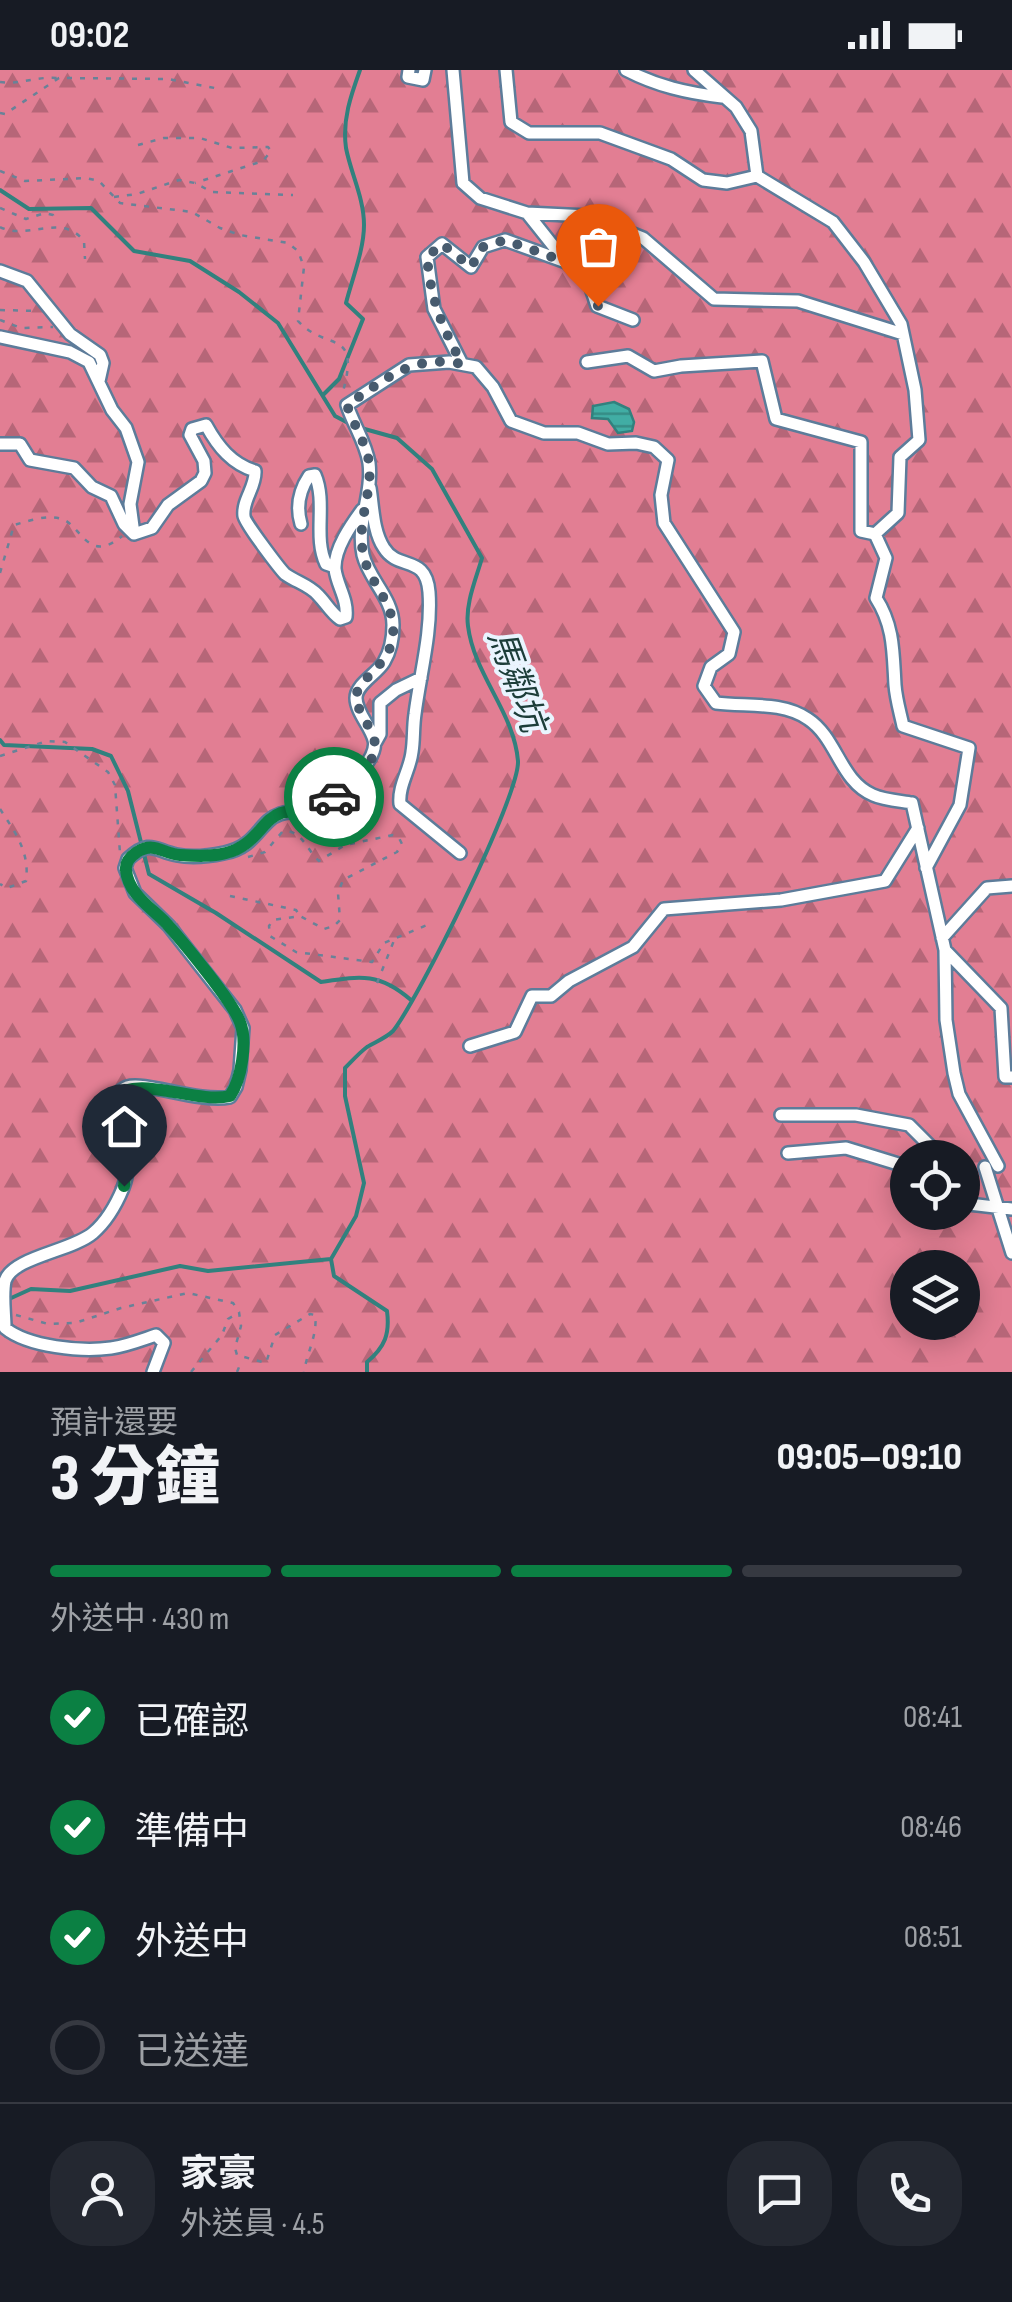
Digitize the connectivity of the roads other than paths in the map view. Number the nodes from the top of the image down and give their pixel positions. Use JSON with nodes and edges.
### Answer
{"nodes":[{"id":1,"x":409,"y":70,"type":"edge"},
{"id":2,"x":425,"y":70,"type":"edge"},
{"id":3,"x":453,"y":70,"type":"edge"},
{"id":4,"x":506,"y":70,"type":"edge"},
{"id":5,"x":626,"y":70,"type":"edge"},
{"id":6,"x":694,"y":70,"type":"edge"},
{"id":7,"x":723,"y":97,"type":"junction"},
{"id":8,"x":757,"y":176,"type":"junction"},
{"id":9,"x":528,"y":214,"type":"junction"},
{"id":10,"x":566,"y":262,"type":"junction"},
{"id":11,"x":0,"y":271,"type":"edge"},
{"id":12,"x":633,"y":320,"type":"dead end"},
{"id":13,"x":903,"y":334,"type":"junction"},
{"id":14,"x":0,"y":337,"type":"edge"},
{"id":15,"x":587,"y":362,"type":"dead end"},
{"id":16,"x":462,"y":364,"type":"junction"},
{"id":17,"x":99,"y":381,"type":"junction"},
{"id":18,"x":0,"y":444,"type":"edge"},
{"id":19,"x":369,"y":484,"type":"junction"},
{"id":20,"x":362,"y":510,"type":"junction"},
{"id":21,"x":301,"y":524,"type":"dead end"},
{"id":22,"x":129,"y":529,"type":"junction"},
{"id":23,"x":875,"y":534,"type":"junction"},
{"id":24,"x":335,"y":567,"type":"junction"},
{"id":25,"x":420,"y":678,"type":"junction"},
{"id":26,"x":375,"y":743,"type":"junction"},
{"id":27,"x":918,"y":828,"type":"junction"},
{"id":28,"x":460,"y":853,"type":"dead end"},
{"id":29,"x":926,"y":868,"type":"junction"},
{"id":30,"x":1012,"y":886,"type":"edge"},
{"id":31,"x":944,"y":944,"type":"junction"},
{"id":32,"x":470,"y":1046,"type":"dead end"},
{"id":33,"x":1012,"y":1077,"type":"edge"},
{"id":34,"x":781,"y":1115,"type":"dead end"},
{"id":35,"x":924,"y":1140,"type":"edge"},
{"id":36,"x":788,"y":1153,"type":"dead end"},
{"id":37,"x":890,"y":1161,"type":"edge"},
{"id":38,"x":980,"y":1206,"type":"edge"},
{"id":39,"x":996,"y":1208,"type":"junction"},
{"id":40,"x":1012,"y":1209,"type":"edge"},
{"id":41,"x":1012,"y":1253,"type":"edge"},
{"id":42,"x":153,"y":1372,"type":"edge"}],
"edges":[{"from":1,"to":2,"type":"street"},
{"from":3,"to":9,"type":"street"},
{"from":4,"to":8,"type":"street"},
{"from":5,"to":7,"type":"street"},
{"from":6,"to":7,"type":"street"},
{"from":7,"to":8,"type":"street"},
{"from":8,"to":13,"type":"street"},
{"from":9,"to":10,"type":"street"},
{"from":9,"to":13,"type":"street"},
{"from":10,"to":12,"type":"street"},
{"from":10,"to":16,"type":"street"},
{"from":11,"to":17,"type":"street"},
{"from":13,"to":23,"type":"street"},
{"from":14,"to":17,"type":"street"},
{"from":15,"to":23,"type":"street"},
{"from":16,"to":19,"type":"street"},
{"from":16,"to":27,"type":"street"},
{"from":17,"to":22,"type":"street"},
{"from":18,"to":22,"type":"street"},
{"from":19,"to":20,"type":"street"},
{"from":19,"to":25,"type":"street"},
{"from":20,"to":24,"type":"street"},
{"from":20,"to":26,"type":"street"},
{"from":21,"to":24,"type":"street"},
{"from":22,"to":24,"type":"street"},
{"from":23,"to":29,"type":"street"},
{"from":25,"to":26,"type":"street"},
{"from":25,"to":28,"type":"street"},
{"from":26,"to":42,"type":"street"},
{"from":27,"to":29,"type":"street"},
{"from":27,"to":32,"type":"street"},
{"from":29,"to":31,"type":"street"},
{"from":30,"to":31,"type":"street"},
{"from":31,"to":33,"type":"street"},
{"from":31,"to":39,"type":"street"},
{"from":34,"to":35,"type":"street"},
{"from":36,"to":37,"type":"street"},
{"from":38,"to":39,"type":"street"},
{"from":39,"to":40,"type":"street"},
{"from":39,"to":41,"type":"street"}]}
